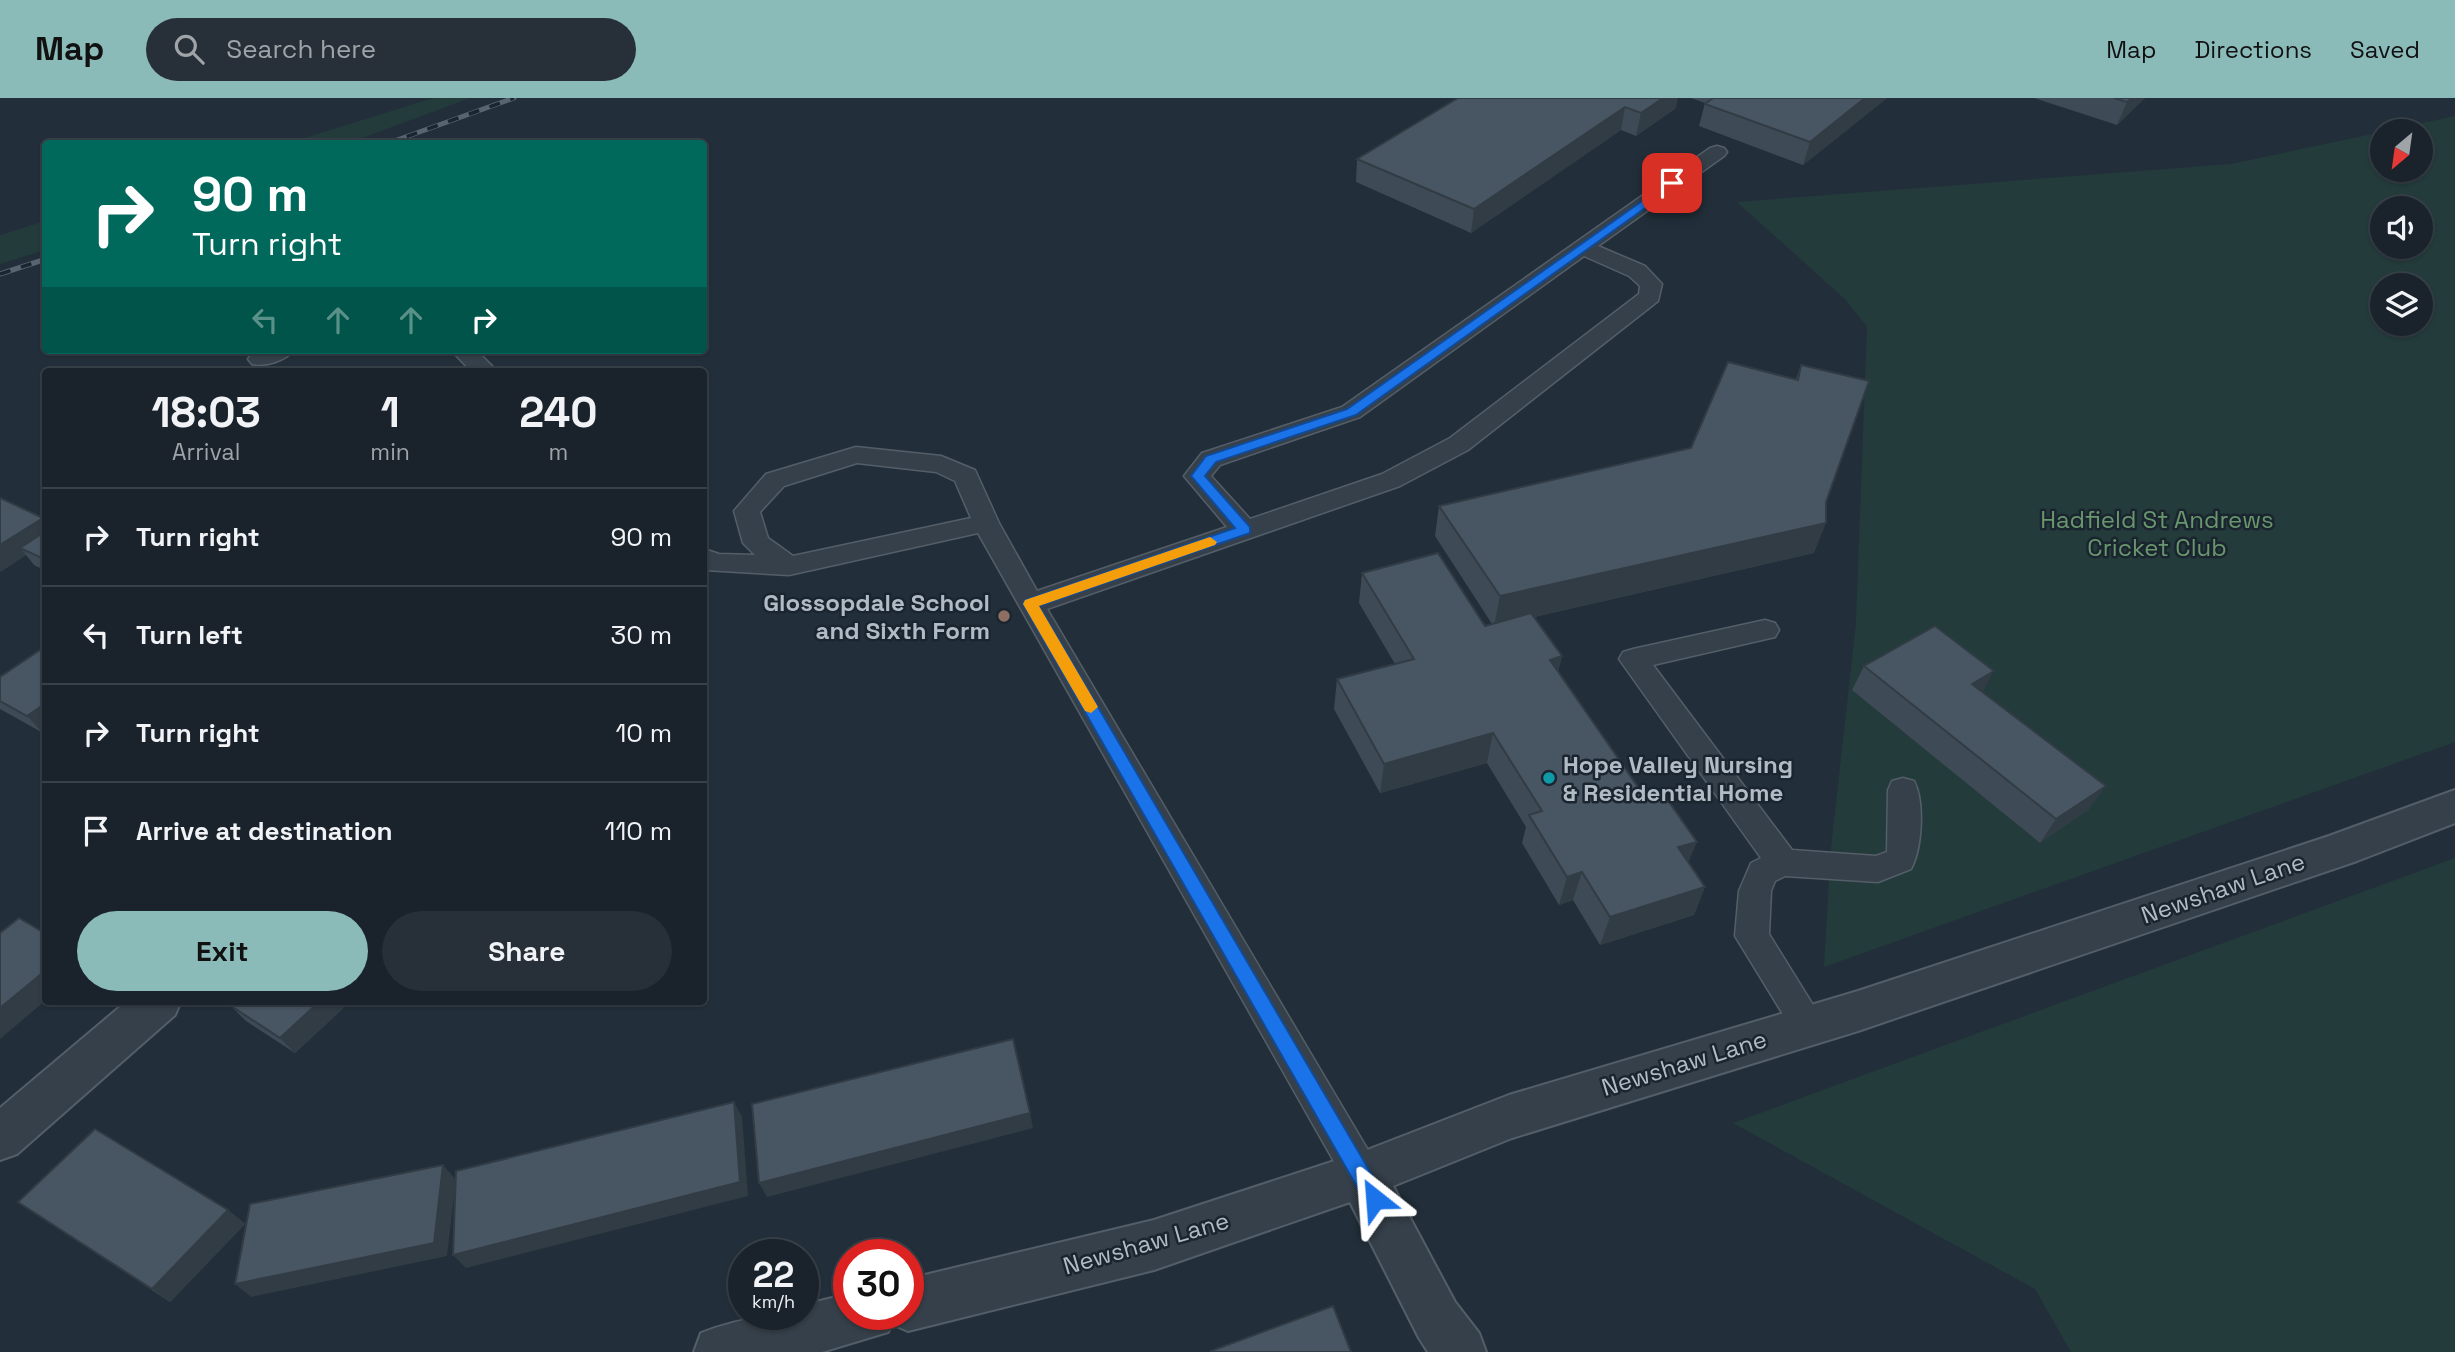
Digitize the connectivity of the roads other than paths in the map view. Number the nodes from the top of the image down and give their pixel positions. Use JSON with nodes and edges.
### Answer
{"nodes":[{"id":1,"x":1717,"y":152,"type":"dead end"},
{"id":2,"x":1582,"y":247,"type":"junction"},
{"id":3,"x":467,"y":354,"type":"edge"},
{"id":4,"x":482,"y":368,"type":"edge"},
{"id":5,"x":986,"y":523,"type":"junction"},
{"id":6,"x":1245,"y":530,"type":"junction"},
{"id":7,"x":707,"y":559,"type":"edge"},
{"id":8,"x":789,"y":566,"type":"junction"},
{"id":9,"x":1030,"y":604,"type":"junction"},
{"id":10,"x":1765,"y":630,"type":"dead end"},
{"id":11,"x":1903,"y":790,"type":"dead end"},
{"id":12,"x":2455,"y":806,"type":"edge"},
{"id":13,"x":1783,"y":863,"type":"junction"},
{"id":14,"x":154,"y":1005,"type":"edge"},
{"id":15,"x":1809,"y":1026,"type":"junction"},
{"id":16,"x":0,"y":1139,"type":"edge"},
{"id":17,"x":1362,"y":1175,"type":"junction"},
{"id":18,"x":924,"y":1301,"type":"edge"},
{"id":19,"x":833,"y":1324,"type":"edge"},
{"id":20,"x":748,"y":1348,"type":"edge"},
{"id":21,"x":1460,"y":1352,"type":"edge"}],
"edges":[{"from":1,"to":2,"type":"lane"},
{"from":2,"to":6,"type":"lane"},
{"from":2,"to":6,"type":"lane"},
{"from":3,"to":4,"type":"lane"},
{"from":5,"to":8,"type":"lane"},
{"from":5,"to":8,"type":"lane"},
{"from":5,"to":9,"type":"lane"},
{"from":6,"to":9,"type":"lane"},
{"from":7,"to":8,"type":"lane"},
{"from":9,"to":17,"type":"lane"},
{"from":10,"to":13,"type":"lane"},
{"from":11,"to":13,"type":"lane"},
{"from":12,"to":15,"type":"street","name":"Newshaw Lane"},
{"from":13,"to":15,"type":"lane"},
{"from":14,"to":16,"type":"street"},
{"from":15,"to":17,"type":"street","name":"Newshaw Lane"},
{"from":17,"to":18,"type":"street","name":"Newshaw Lane"},
{"from":17,"to":21,"type":"street"},
{"from":19,"to":20,"type":"street"}]}
